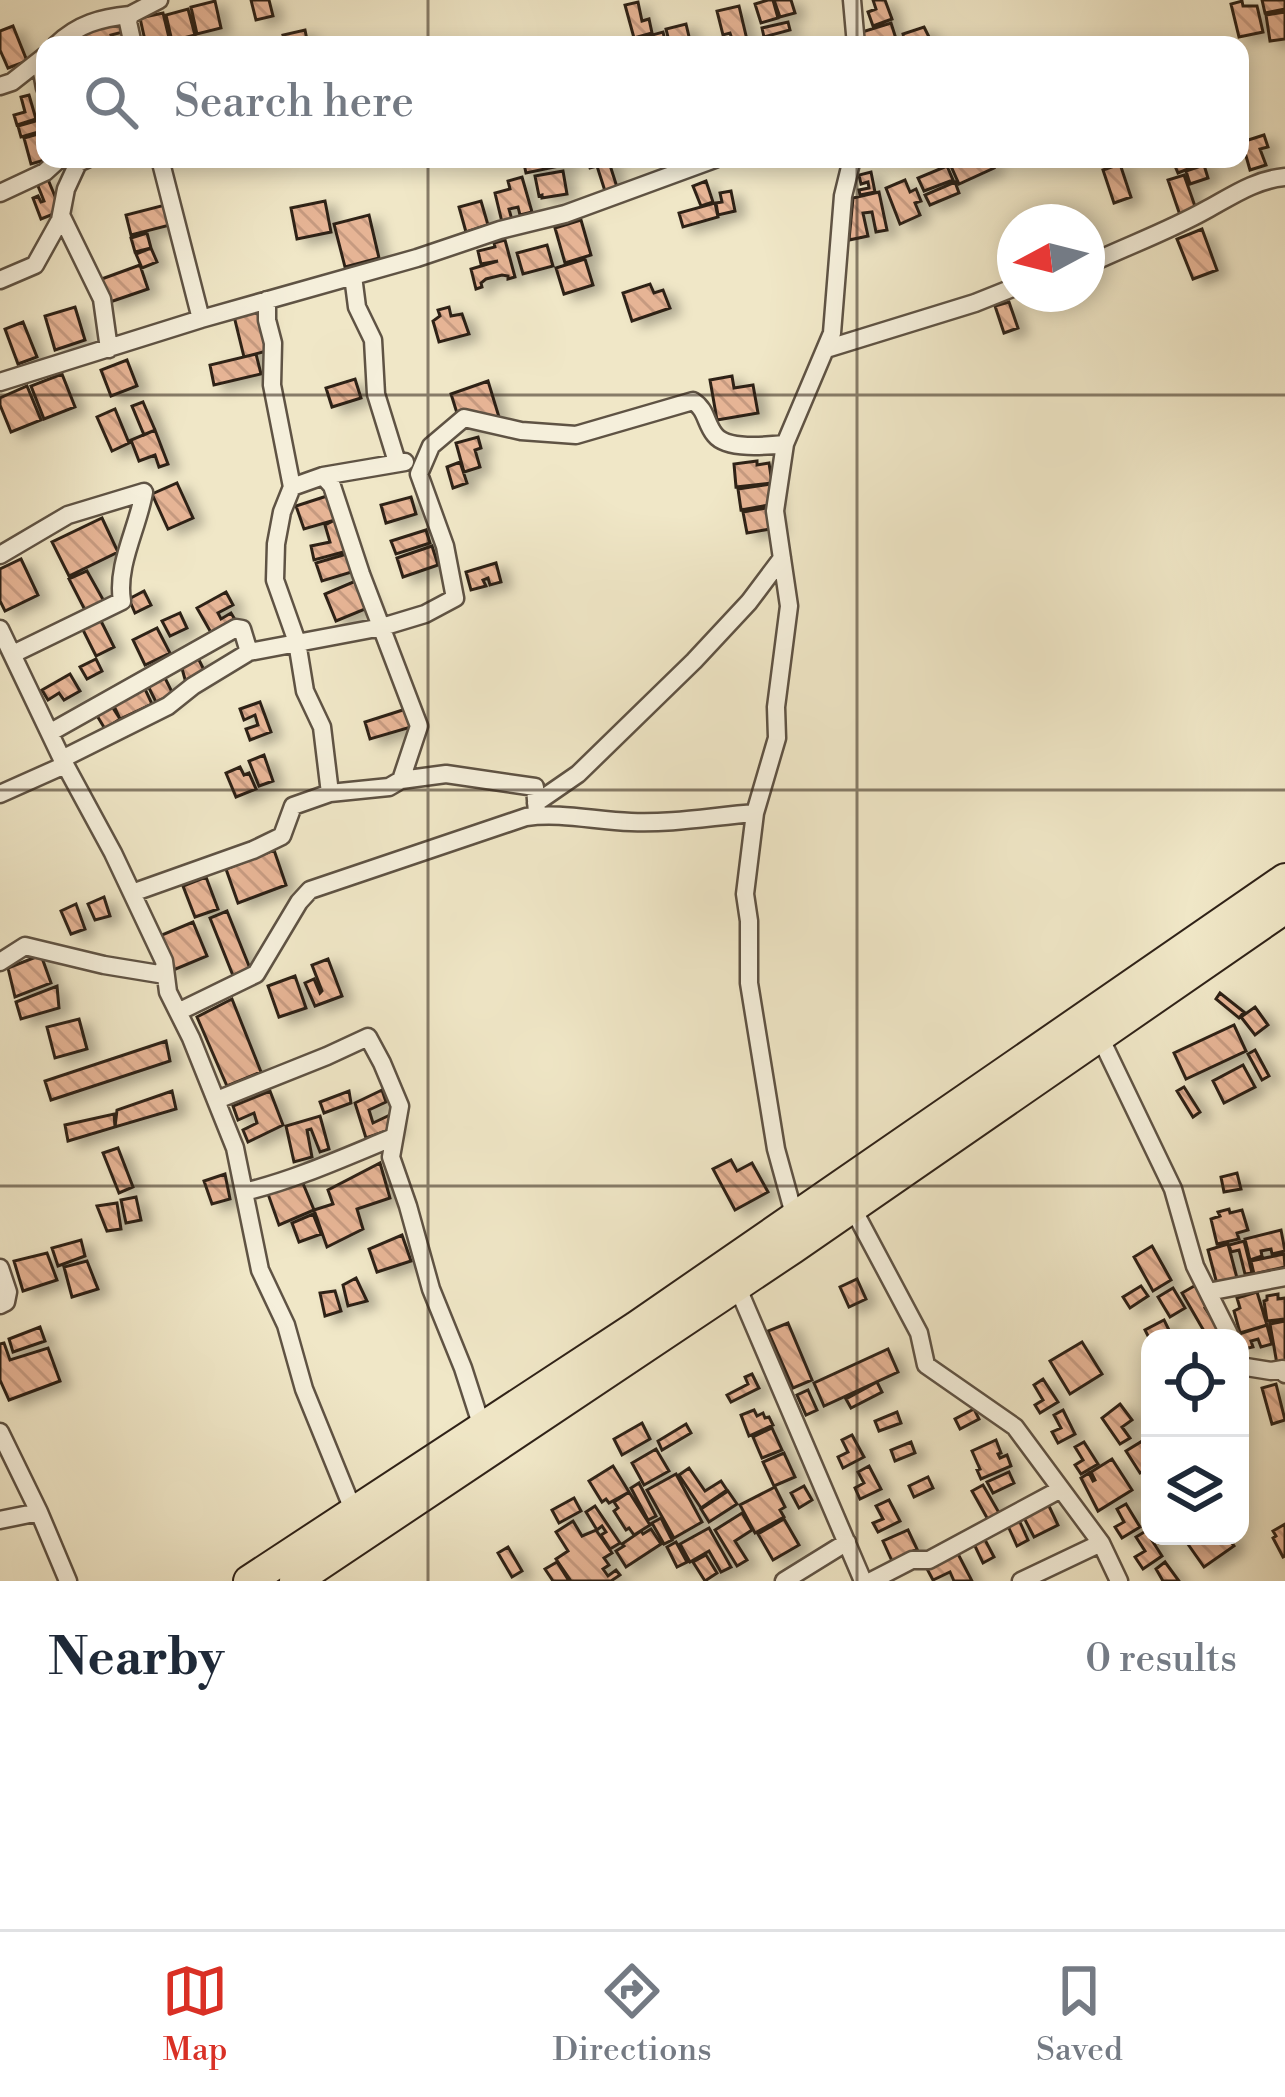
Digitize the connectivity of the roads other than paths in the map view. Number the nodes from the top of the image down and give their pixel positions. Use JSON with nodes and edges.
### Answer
{"nodes":[{"id":1,"x":160,"y":0,"type":"edge"},
{"id":2,"x":852,"y":0,"type":"edge"},
{"id":3,"x":130,"y":15,"type":"junction"},
{"id":4,"x":66,"y":36,"type":"edge"},
{"id":5,"x":131,"y":36,"type":"edge"},
{"id":6,"x":855,"y":36,"type":"edge"},
{"id":7,"x":36,"y":64,"type":"edge"},
{"id":8,"x":0,"y":86,"type":"edge"},
{"id":9,"x":49,"y":168,"type":"edge"},
{"id":10,"x":76,"y":168,"type":"edge"},
{"id":11,"x":162,"y":168,"type":"edge"},
{"id":12,"x":691,"y":168,"type":"edge"},
{"id":13,"x":850,"y":168,"type":"edge"},
{"id":14,"x":1285,"y":177,"type":"edge"},
{"id":15,"x":0,"y":194,"type":"edge"},
{"id":16,"x":62,"y":214,"type":"junction"},
{"id":17,"x":1105,"y":257,"type":"edge"},
{"id":18,"x":352,"y":276,"type":"junction"},
{"id":19,"x":0,"y":280,"type":"edge"},
{"id":20,"x":997,"y":294,"type":"edge"},
{"id":21,"x":267,"y":300,"type":"junction"},
{"id":22,"x":201,"y":319,"type":"junction"},
{"id":23,"x":109,"y":349,"type":"junction"},
{"id":24,"x":826,"y":349,"type":"junction"},
{"id":25,"x":0,"y":382,"type":"edge"},
{"id":26,"x":785,"y":444,"type":"junction"},
{"id":27,"x":397,"y":462,"type":"junction"},
{"id":28,"x":419,"y":474,"type":"junction"},
{"id":29,"x":323,"y":476,"type":"junction"},
{"id":30,"x":292,"y":487,"type":"junction"},
{"id":31,"x":0,"y":555,"type":"edge"},
{"id":32,"x":782,"y":558,"type":"junction"},
{"id":33,"x":382,"y":627,"type":"junction"},
{"id":34,"x":0,"y":629,"type":"edge"},
{"id":35,"x":296,"y":642,"type":"junction"},
{"id":36,"x":249,"y":652,"type":"junction"},
{"id":37,"x":13,"y":654,"type":"junction"},
{"id":38,"x":51,"y":732,"type":"junction"},
{"id":39,"x":64,"y":762,"type":"junction"},
{"id":40,"x":401,"y":780,"type":"junction"},
{"id":41,"x":330,"y":793,"type":"junction"},
{"id":42,"x":0,"y":794,"type":"edge"},
{"id":43,"x":536,"y":809,"type":"junction"},
{"id":44,"x":755,"y":813,"type":"junction"},
{"id":45,"x":1285,"y":879,"type":"edge"},
{"id":46,"x":132,"y":893,"type":"junction"},
{"id":47,"x":1285,"y":908,"type":"edge"},
{"id":48,"x":0,"y":962,"type":"edge"},
{"id":49,"x":165,"y":975,"type":"junction"},
{"id":50,"x":178,"y":1012,"type":"junction"},
{"id":51,"x":1099,"y":1035,"type":"junction"},
{"id":52,"x":217,"y":1100,"type":"junction"},
{"id":53,"x":394,"y":1137,"type":"junction"},
{"id":54,"x":244,"y":1192,"type":"junction"},
{"id":55,"x":852,"y":1208,"type":"junction"},
{"id":56,"x":794,"y":1218,"type":"junction"},
{"id":57,"x":0,"y":1268,"type":"edge"},
{"id":58,"x":1285,"y":1277,"type":"edge"},
{"id":59,"x":737,"y":1286,"type":"junction"},
{"id":60,"x":1208,"y":1292,"type":"junction"},
{"id":61,"x":0,"y":1305,"type":"edge"},
{"id":62,"x":1226,"y":1329,"type":"edge"},
{"id":63,"x":1249,"y":1367,"type":"edge"},
{"id":64,"x":1284,"y":1370,"type":"edge"},
{"id":65,"x":482,"y":1427,"type":"junction"},
{"id":66,"x":0,"y":1432,"type":"edge"},
{"id":67,"x":1061,"y":1489,"type":"junction"},
{"id":68,"x":39,"y":1512,"type":"junction"},
{"id":69,"x":354,"y":1512,"type":"junction"},
{"id":70,"x":0,"y":1520,"type":"edge"},
{"id":71,"x":847,"y":1542,"type":"junction"},
{"id":72,"x":1101,"y":1543,"type":"junction"},
{"id":73,"x":68,"y":1581,"type":"edge"},
{"id":74,"x":249,"y":1581,"type":"edge"},
{"id":75,"x":295,"y":1581,"type":"edge"},
{"id":76,"x":784,"y":1581,"type":"edge"},
{"id":77,"x":867,"y":1581,"type":"edge"},
{"id":78,"x":1021,"y":1581,"type":"edge"},
{"id":79,"x":1119,"y":1581,"type":"edge"}],
"edges":[{"from":1,"to":3,"type":"street"},
{"from":2,"to":6,"type":"street"},
{"from":3,"to":4,"type":"street"},
{"from":3,"to":5,"type":"street"},
{"from":7,"to":8,"type":"street"},
{"from":9,"to":15,"type":"street"},
{"from":10,"to":16,"type":"street"},
{"from":11,"to":22,"type":"street"},
{"from":12,"to":18,"type":"street"},
{"from":13,"to":24,"type":"street"},
{"from":14,"to":17,"type":"street"},
{"from":16,"to":19,"type":"street"},
{"from":16,"to":23,"type":"street"},
{"from":18,"to":21,"type":"street"},
{"from":18,"to":27,"type":"street"},
{"from":20,"to":24,"type":"street"},
{"from":21,"to":22,"type":"street"},
{"from":21,"to":30,"type":"street"},
{"from":22,"to":23,"type":"street"},
{"from":23,"to":25,"type":"street"},
{"from":24,"to":26,"type":"street"},
{"from":26,"to":28,"type":"street"},
{"from":26,"to":32,"type":"street"},
{"from":27,"to":28,"type":"street"},
{"from":27,"to":29,"type":"street"},
{"from":28,"to":33,"type":"street"},
{"from":29,"to":30,"type":"street"},
{"from":29,"to":33,"type":"street"},
{"from":30,"to":35,"type":"street"},
{"from":31,"to":37,"type":"street"},
{"from":32,"to":43,"type":"street"},
{"from":32,"to":44,"type":"street"},
{"from":33,"to":35,"type":"street"},
{"from":33,"to":40,"type":"street"},
{"from":34,"to":37,"type":"street"},
{"from":35,"to":36,"type":"street"},
{"from":35,"to":41,"type":"street"},
{"from":36,"to":38,"type":"street"},
{"from":36,"to":39,"type":"street"},
{"from":37,"to":38,"type":"street"},
{"from":38,"to":39,"type":"street"},
{"from":39,"to":42,"type":"street"},
{"from":39,"to":46,"type":"street"},
{"from":40,"to":41,"type":"street"},
{"from":40,"to":43,"type":"street"},
{"from":41,"to":46,"type":"street"},
{"from":43,"to":44,"type":"street"},
{"from":43,"to":50,"type":"street"},
{"from":44,"to":56,"type":"street"},
{"from":45,"to":56,"type":"highway"},
{"from":46,"to":49,"type":"street"},
{"from":47,"to":51,"type":"highway"},
{"from":48,"to":49,"type":"street"},
{"from":49,"to":50,"type":"street"},
{"from":50,"to":52,"type":"street"},
{"from":51,"to":55,"type":"highway"},
{"from":51,"to":60,"type":"street"},
{"from":52,"to":53,"type":"street"},
{"from":52,"to":54,"type":"street"},
{"from":53,"to":54,"type":"street"},
{"from":53,"to":65,"type":"street"},
{"from":54,"to":69,"type":"street"},
{"from":55,"to":59,"type":"highway"},
{"from":55,"to":67,"type":"street"},
{"from":56,"to":65,"type":"highway"},
{"from":57,"to":61,"type":"street"},
{"from":58,"to":60,"type":"street"},
{"from":59,"to":71,"type":"street"},
{"from":59,"to":75,"type":"highway"},
{"from":60,"to":62,"type":"street"},
{"from":63,"to":64,"type":"street"},
{"from":65,"to":69,"type":"highway"},
{"from":66,"to":68,"type":"street"},
{"from":67,"to":72,"type":"street"},
{"from":67,"to":77,"type":"street"},
{"from":68,"to":70,"type":"street"},
{"from":68,"to":73,"type":"street"},
{"from":69,"to":74,"type":"highway"},
{"from":71,"to":76,"type":"street"},
{"from":71,"to":77,"type":"street"},
{"from":72,"to":78,"type":"street"},
{"from":72,"to":79,"type":"street"}]}
